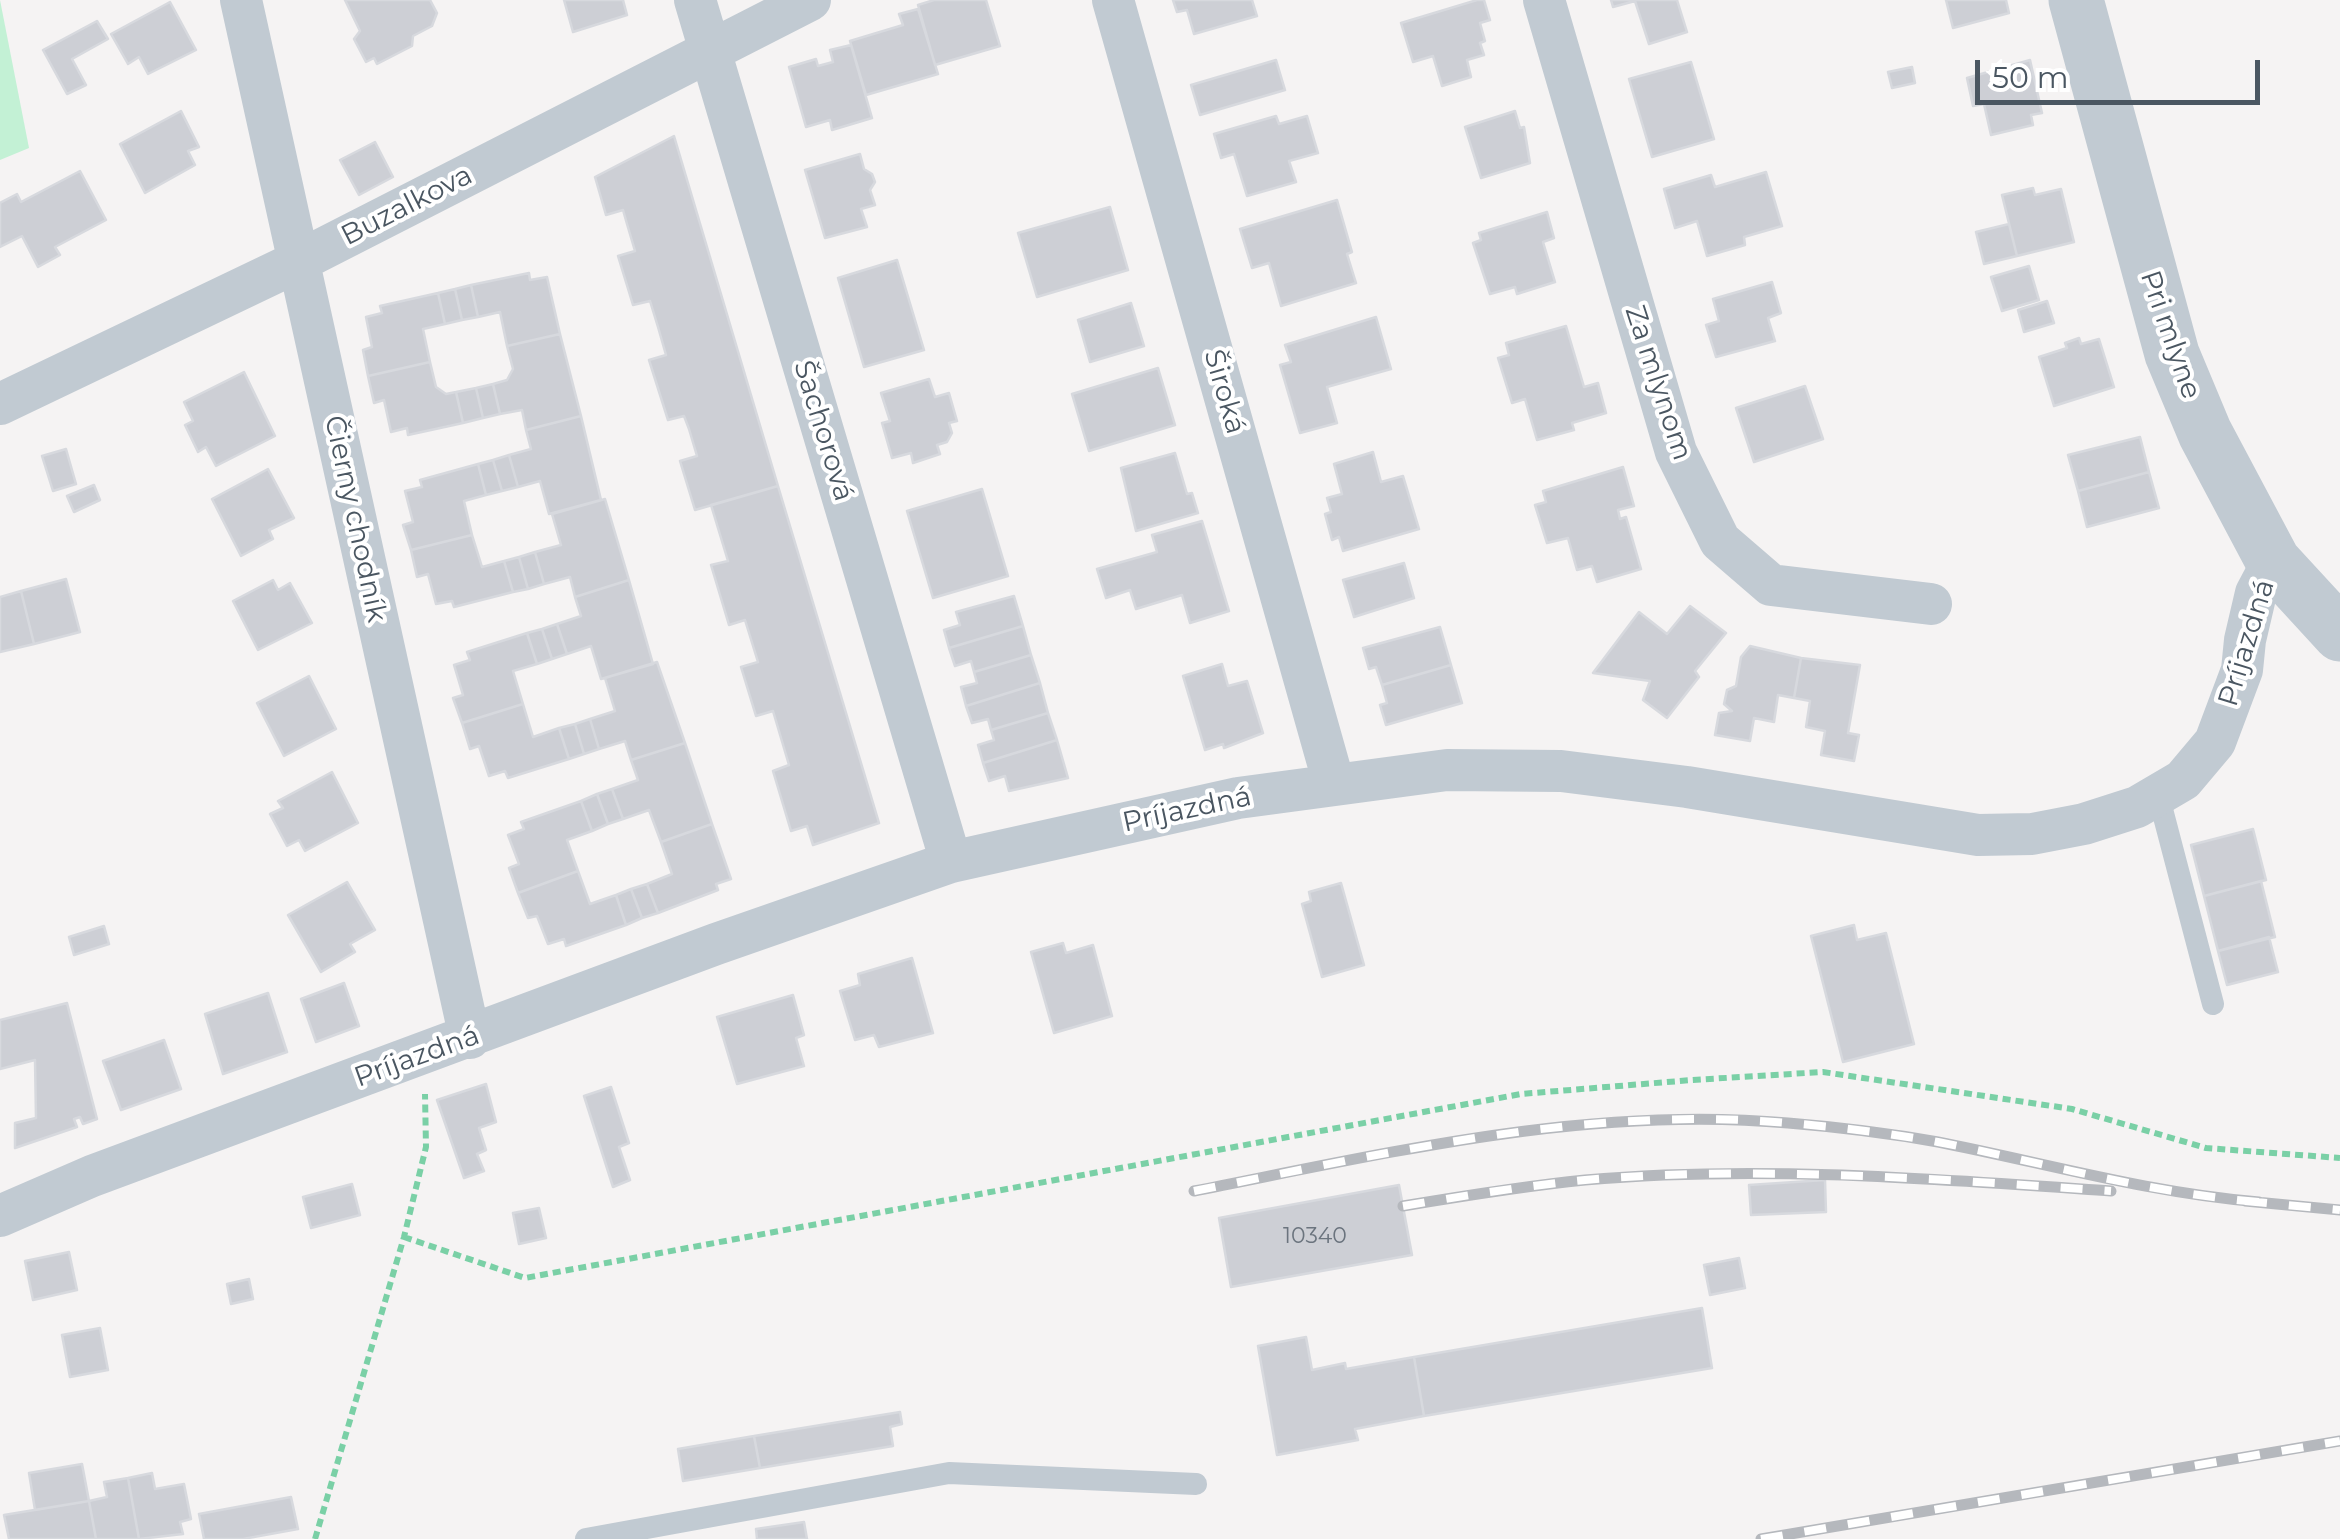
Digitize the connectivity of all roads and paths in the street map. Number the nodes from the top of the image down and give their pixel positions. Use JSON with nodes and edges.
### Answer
{"nodes":[{"id":1,"x":241,"y":0,"type":"edge"},
{"id":2,"x":695,"y":0,"type":"edge"},
{"id":3,"x":810,"y":0,"type":"edge"},
{"id":4,"x":1114,"y":0,"type":"edge"},
{"id":5,"x":1544,"y":0,"type":"edge"},
{"id":6,"x":2076,"y":0,"type":"edge"},
{"id":7,"x":710,"y":52,"type":"junction"},
{"id":8,"x":299,"y":261,"type":"junction"},
{"id":9,"x":0,"y":404,"type":"edge"},
{"id":10,"x":2273,"y":560,"type":"junction"},
{"id":11,"x":1930,"y":604,"type":"dead end"},
{"id":12,"x":2340,"y":634,"type":"edge"},
{"id":13,"x":1334,"y":784,"type":"junction"},
{"id":14,"x":2158,"y":794,"type":"junction"},
{"id":15,"x":951,"y":862,"type":"junction"},
{"id":16,"x":2213,"y":1004,"type":"dead end"},
{"id":17,"x":470,"y":1038,"type":"junction"},
{"id":18,"x":427,"y":1053,"type":"junction"},
{"id":19,"x":2340,"y":1158,"type":"edge"},
{"id":20,"x":0,"y":1216,"type":"edge"},
{"id":21,"x":404,"y":1237,"type":"junction"},
{"id":22,"x":1196,"y":1484,"type":"dead end"},
{"id":23,"x":315,"y":1539,"type":"edge"},
{"id":24,"x":586,"y":1539,"type":"edge"}],
"edges":[{"from":1,"to":8,"type":"street","name":"Čierny chodník"},
{"from":2,"to":7,"type":"street","name":"Šachorová"},
{"from":3,"to":7,"type":"street","name":"Buzalkova"},
{"from":4,"to":13,"type":"street","name":"Široká"},
{"from":5,"to":11,"type":"street","name":"Za mlynom"},
{"from":6,"to":10,"type":"street","name":"Pri mlyne"},
{"from":7,"to":8,"type":"street","name":"Buzalkova"},
{"from":7,"to":15,"type":"street","name":"Šachorová"},
{"from":8,"to":9,"type":"street","name":"Buzalkova"},
{"from":8,"to":17,"type":"street","name":"Čierny chodník"},
{"from":10,"to":12,"type":"street","name":"Pri mlyne"},
{"from":10,"to":14,"type":"street","name":"Príjazdná"},
{"from":13,"to":14,"type":"street","name":"Príjazdná"},
{"from":13,"to":15,"type":"street","name":"Príjazdná"},
{"from":14,"to":16,"type":"lane"},
{"from":15,"to":17,"type":"street","name":"Príjazdná"},
{"from":17,"to":18,"type":"street","name":"Príjazdná"},
{"from":18,"to":20,"type":"street","name":"Príjazdná"},
{"from":18,"to":21,"type":"path"},
{"from":19,"to":21,"type":"path"},
{"from":21,"to":23,"type":"path"},
{"from":22,"to":24,"type":"lane"}]}
